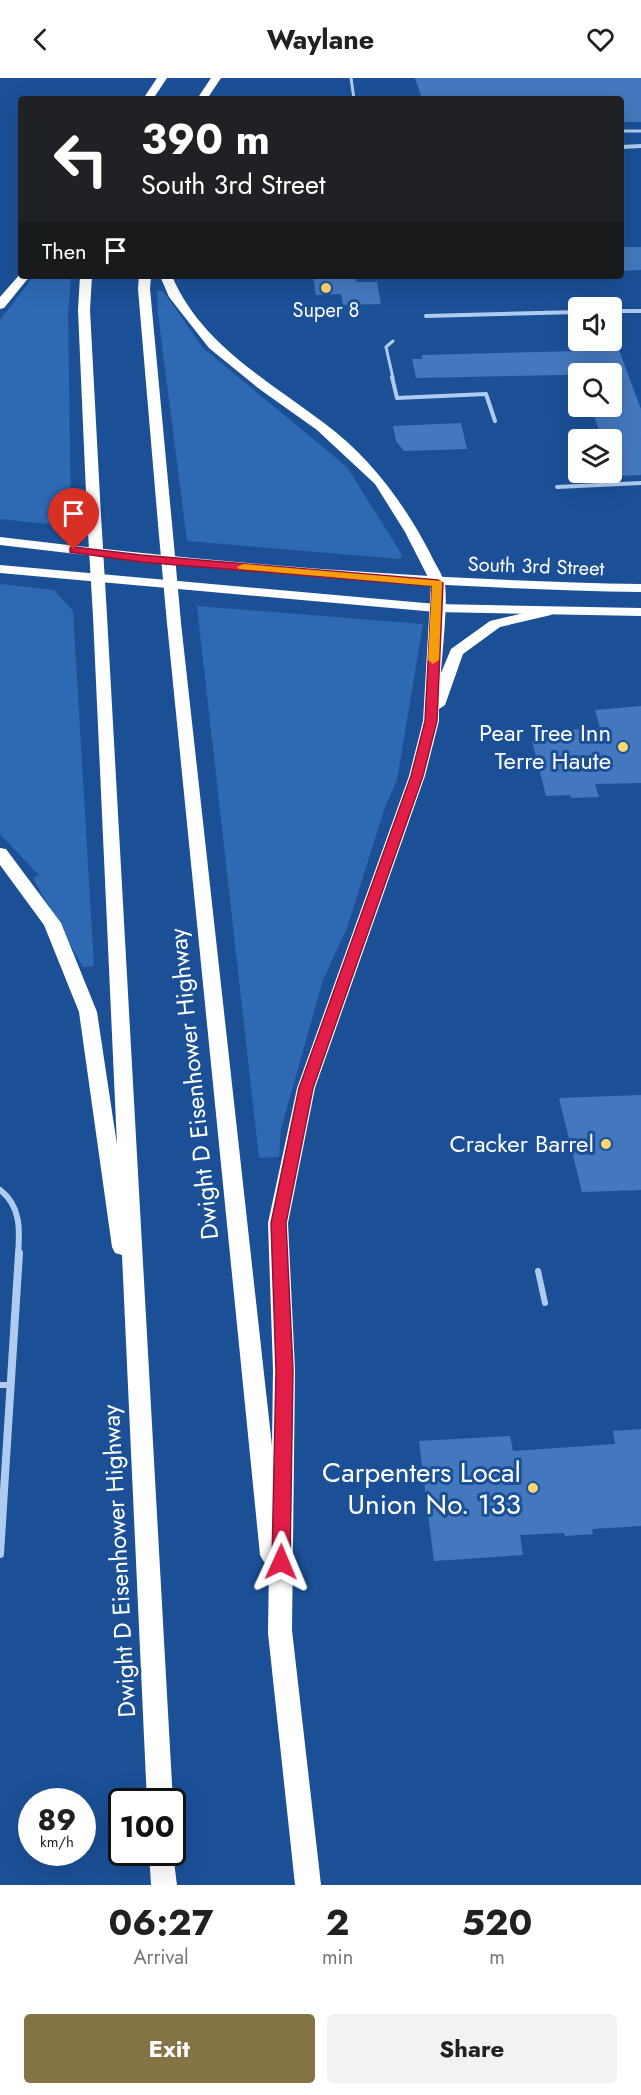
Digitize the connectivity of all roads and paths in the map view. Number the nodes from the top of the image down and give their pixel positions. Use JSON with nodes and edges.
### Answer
{"nodes":[{"id":1,"x":162,"y":78,"type":"edge"},
{"id":2,"x":216,"y":78,"type":"edge"},
{"id":3,"x":351,"y":78,"type":"edge"},
{"id":4,"x":150,"y":96,"type":"edge"},
{"id":5,"x":204,"y":96,"type":"edge"},
{"id":6,"x":354,"y":96,"type":"edge"},
{"id":7,"x":641,"y":130,"type":"edge"},
{"id":8,"x":624,"y":131,"type":"edge"},
{"id":9,"x":641,"y":146,"type":"edge"},
{"id":10,"x":624,"y":147,"type":"edge"},
{"id":11,"x":22,"y":279,"type":"edge"},
{"id":12,"x":86,"y":279,"type":"edge"},
{"id":13,"x":145,"y":279,"type":"edge"},
{"id":14,"x":167,"y":279,"type":"edge"},
{"id":15,"x":0,"y":305,"type":"edge"},
{"id":16,"x":641,"y":311,"type":"edge"},
{"id":17,"x":568,"y":312,"type":"edge"},
{"id":18,"x":622,"y":312,"type":"edge"},
{"id":19,"x":426,"y":316,"type":"dead end"},
{"id":20,"x":393,"y":341,"type":"dead end"},
{"id":21,"x":495,"y":421,"type":"dead end"},
{"id":22,"x":641,"y":483,"type":"edge"},
{"id":23,"x":557,"y":487,"type":"dead end"},
{"id":24,"x":0,"y":541,"type":"edge"},
{"id":25,"x":0,"y":569,"type":"edge"},
{"id":26,"x":438,"y":583,"type":"junction"},
{"id":27,"x":641,"y":588,"type":"edge"},
{"id":28,"x":436,"y":608,"type":"junction"},
{"id":29,"x":546,"y":612,"type":"junction"},
{"id":30,"x":641,"y":612,"type":"edge"},
{"id":31,"x":431,"y":721,"type":"junction"},
{"id":32,"x":0,"y":853,"type":"edge"},
{"id":33,"x":3,"y":1192,"type":"edge"},
{"id":34,"x":538,"y":1271,"type":"dead end"},
{"id":35,"x":545,"y":1303,"type":"dead end"},
{"id":36,"x":138,"y":1364,"type":"junction"},
{"id":37,"x":0,"y":1385,"type":"edge"},
{"id":38,"x":10,"y":1385,"type":"junction"},
{"id":39,"x":0,"y":1554,"type":"edge"},
{"id":40,"x":280,"y":1633,"type":"junction"},
{"id":41,"x":159,"y":1788,"type":"edge"},
{"id":42,"x":163,"y":1866,"type":"edge"},
{"id":43,"x":164,"y":1885,"type":"edge"},
{"id":44,"x":308,"y":1885,"type":"edge"}],
"edges":[{"from":1,"to":4,"type":"highway"},
{"from":2,"to":5,"type":"highway"},
{"from":3,"to":6,"type":"lane"},
{"from":7,"to":8,"type":"lane"},
{"from":9,"to":10,"type":"street"},
{"from":11,"to":15,"type":"highway"},
{"from":12,"to":36,"type":"highway","name":"Dwight D Eisenhower Highway","bridge":true},
{"from":13,"to":40,"type":"highway","name":"Dwight D Eisenhower Highway","bridge":true},
{"from":14,"to":26,"type":"highway"},
{"from":16,"to":18,"type":"street"},
{"from":17,"to":19,"type":"street"},
{"from":20,"to":21,"type":"lane"},
{"from":22,"to":23,"type":"lane"},
{"from":24,"to":26,"type":"highway","name":"South 3rd Street"},
{"from":25,"to":28,"type":"highway","name":"South 3rd Street"},
{"from":26,"to":27,"type":"highway","name":"South 3rd Street"},
{"from":26,"to":28,"type":"highway"},
{"from":28,"to":29,"type":"highway","name":"South 3rd Street"},
{"from":28,"to":31,"type":"highway"},
{"from":29,"to":30,"type":"highway","name":"South 3rd Street"},
{"from":29,"to":31,"type":"highway"},
{"from":31,"to":40,"type":"highway"},
{"from":32,"to":36,"type":"highway"},
{"from":33,"to":38,"type":"street"},
{"from":34,"to":35,"type":"lane"},
{"from":36,"to":41,"type":"highway","name":"Dwight D Eisenhower Highway"},
{"from":37,"to":38,"type":"lane"},
{"from":38,"to":39,"type":"street"},
{"from":40,"to":44,"type":"highway","name":"Dwight D Eisenhower Highway"},
{"from":42,"to":43,"type":"highway"}]}
